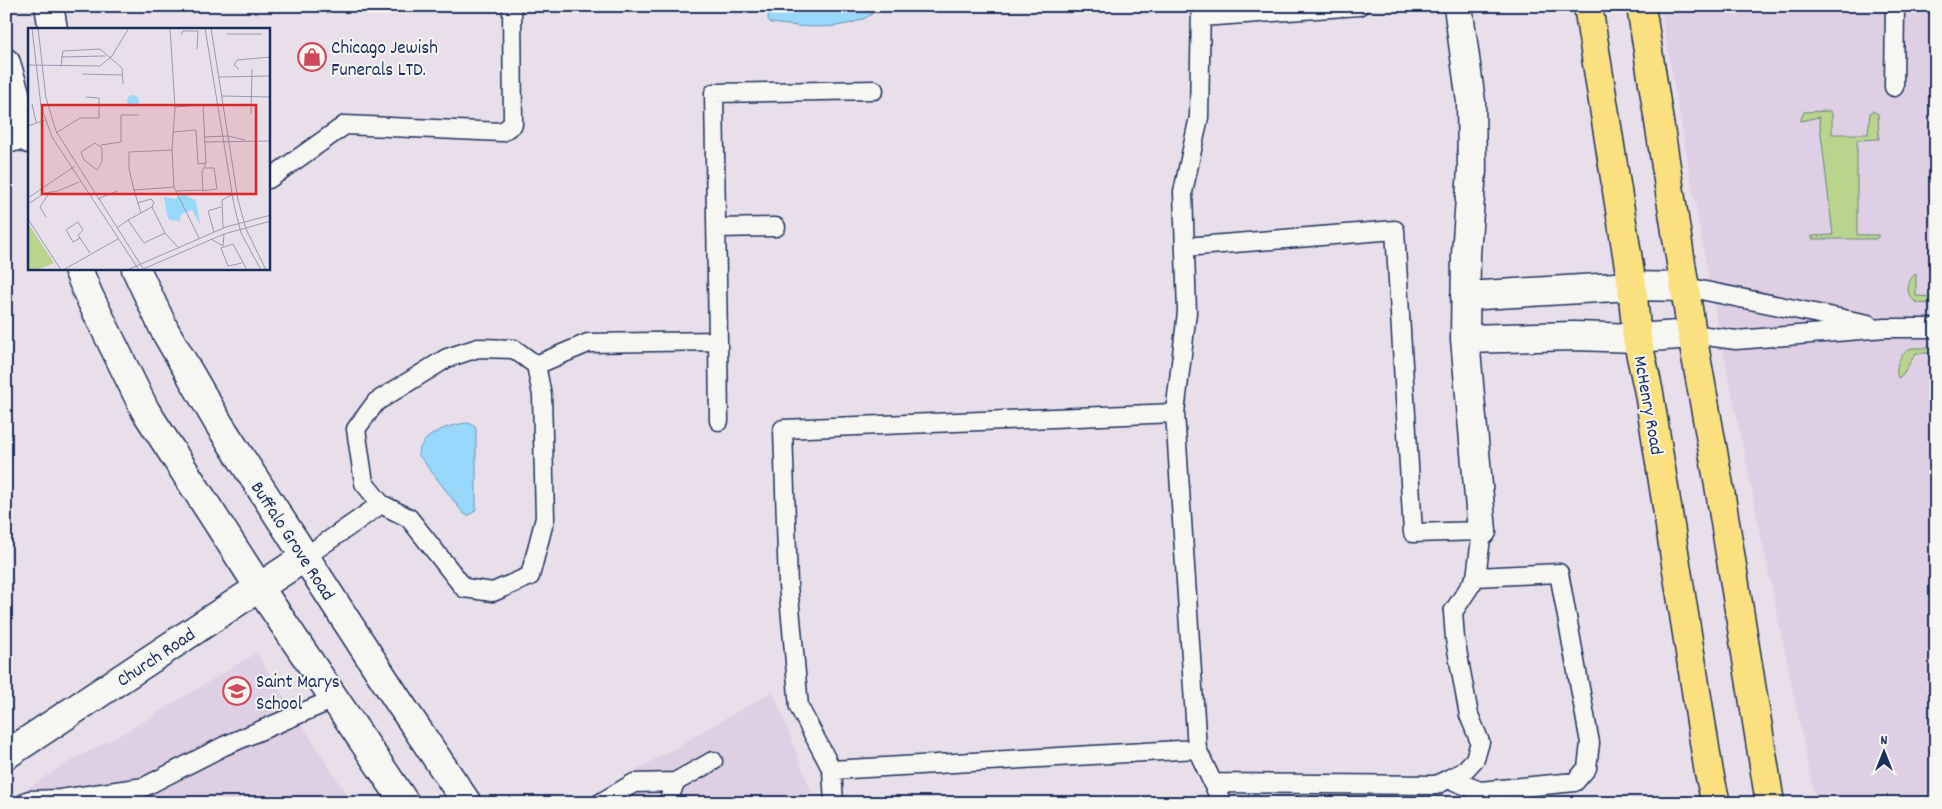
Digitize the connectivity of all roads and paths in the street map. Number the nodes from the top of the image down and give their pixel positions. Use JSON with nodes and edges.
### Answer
{"nodes":[{"id":1,"x":49,"y":6,"type":"edge"},
{"id":2,"x":512,"y":6,"type":"edge"},
{"id":3,"x":1360,"y":6,"type":"edge"},
{"id":4,"x":1458,"y":6,"type":"edge"},
{"id":5,"x":1588,"y":6,"type":"edge"},
{"id":6,"x":1641,"y":6,"type":"edge"},
{"id":7,"x":1895,"y":6,"type":"edge"},
{"id":8,"x":1201,"y":11,"type":"edge"},
{"id":9,"x":54,"y":28,"type":"edge"},
{"id":10,"x":6,"y":63,"type":"edge"},
{"id":11,"x":1894,"y":87,"type":"dead end"},
{"id":12,"x":874,"y":90,"type":"dead end"},
{"id":13,"x":28,"y":136,"type":"edge"},
{"id":14,"x":28,"y":139,"type":"edge"},
{"id":15,"x":6,"y":144,"type":"edge"},
{"id":16,"x":270,"y":178,"type":"edge"},
{"id":17,"x":776,"y":227,"type":"dead end"},
{"id":18,"x":717,"y":228,"type":"junction"},
{"id":19,"x":1185,"y":247,"type":"junction"},
{"id":20,"x":78,"y":270,"type":"edge"},
{"id":21,"x":136,"y":270,"type":"edge"},
{"id":22,"x":1632,"y":286,"type":"junction"},
{"id":23,"x":1686,"y":287,"type":"junction"},
{"id":24,"x":1465,"y":296,"type":"junction"},
{"id":25,"x":1885,"y":328,"type":"junction"},
{"id":26,"x":1936,"y":328,"type":"edge"},
{"id":27,"x":1692,"y":334,"type":"junction"},
{"id":28,"x":1466,"y":338,"type":"junction"},
{"id":29,"x":1637,"y":338,"type":"junction"},
{"id":30,"x":718,"y":342,"type":"junction"},
{"id":31,"x":536,"y":365,"type":"junction"},
{"id":32,"x":1175,"y":413,"type":"junction"},
{"id":33,"x":719,"y":421,"type":"dead end"},
{"id":34,"x":381,"y":504,"type":"junction"},
{"id":35,"x":1482,"y":531,"type":"junction"},
{"id":36,"x":305,"y":557,"type":"junction"},
{"id":37,"x":1476,"y":577,"type":"junction"},
{"id":38,"x":259,"y":587,"type":"junction"},
{"id":39,"x":334,"y":699,"type":"junction"},
{"id":40,"x":1197,"y":749,"type":"junction"},
{"id":41,"x":6,"y":755,"type":"edge"},
{"id":42,"x":713,"y":761,"type":"dead end"},
{"id":43,"x":832,"y":770,"type":"junction"},
{"id":44,"x":1450,"y":779,"type":"junction"},
{"id":45,"x":675,"y":782,"type":"junction"},
{"id":46,"x":1212,"y":783,"type":"junction"},
{"id":47,"x":62,"y":800,"type":"edge"},
{"id":48,"x":25,"y":803,"type":"edge"},
{"id":49,"x":405,"y":803,"type":"edge"},
{"id":50,"x":467,"y":803,"type":"edge"},
{"id":51,"x":600,"y":803,"type":"edge"},
{"id":52,"x":668,"y":803,"type":"edge"},
{"id":53,"x":834,"y":803,"type":"edge"},
{"id":54,"x":1222,"y":803,"type":"edge"},
{"id":55,"x":1716,"y":803,"type":"edge"},
{"id":56,"x":1770,"y":803,"type":"edge"}],
"edges":[{"from":1,"to":9,"type":"main road"},
{"from":2,"to":16,"type":"lane"},
{"from":3,"to":8,"type":"lane"},
{"from":4,"to":24,"type":"main road"},
{"from":5,"to":22,"type":"main road","name":"McHenry Road"},
{"from":6,"to":23,"type":"main road"},
{"from":7,"to":11,"type":"lane"},
{"from":8,"to":19,"type":"lane"},
{"from":10,"to":13,"type":"main road"},
{"from":12,"to":18,"type":"lane"},
{"from":14,"to":15,"type":"lane"},
{"from":17,"to":18,"type":"lane"},
{"from":18,"to":30,"type":"lane"},
{"from":19,"to":32,"type":"lane"},
{"from":19,"to":35,"type":"lane"},
{"from":20,"to":38,"type":"main road"},
{"from":21,"to":36,"type":"main road","name":"Buffalo Grove Road"},
{"from":22,"to":23,"type":"main road"},
{"from":22,"to":24,"type":"main road"},
{"from":22,"to":29,"type":"main road","name":"McHenry Road"},
{"from":23,"to":25,"type":"lane"},
{"from":23,"to":27,"type":"main road"},
{"from":24,"to":28,"type":"main road"},
{"from":25,"to":26,"type":"lane"},
{"from":25,"to":27,"type":"lane"},
{"from":27,"to":29,"type":"main road"},
{"from":27,"to":56,"type":"main road"},
{"from":28,"to":29,"type":"main road"},
{"from":28,"to":35,"type":"main road"},
{"from":29,"to":55,"type":"main road","name":"McHenry Road"},
{"from":30,"to":31,"type":"lane"},
{"from":30,"to":33,"type":"lane"},
{"from":31,"to":34,"type":"lane"},
{"from":31,"to":34,"type":"lane"},
{"from":32,"to":40,"type":"lane"},
{"from":32,"to":43,"type":"lane"},
{"from":34,"to":36,"type":"lane"},
{"from":35,"to":37,"type":"lane"},
{"from":36,"to":38,"type":"main road","name":"Church Road"},
{"from":36,"to":50,"type":"main road","name":"Buffalo Grove Road"},
{"from":37,"to":44,"type":"lane"},
{"from":37,"to":44,"type":"lane"},
{"from":38,"to":39,"type":"main road"},
{"from":38,"to":41,"type":"main road","name":"Church Road"},
{"from":39,"to":47,"type":"lane"},
{"from":39,"to":49,"type":"main road"},
{"from":40,"to":43,"type":"lane"},
{"from":40,"to":46,"type":"lane"},
{"from":42,"to":45,"type":"lane"},
{"from":43,"to":53,"type":"lane"},
{"from":44,"to":46,"type":"lane"},
{"from":45,"to":51,"type":"lane"},
{"from":45,"to":52,"type":"lane"},
{"from":46,"to":54,"type":"lane"},
{"from":47,"to":48,"type":"lane"}]}
